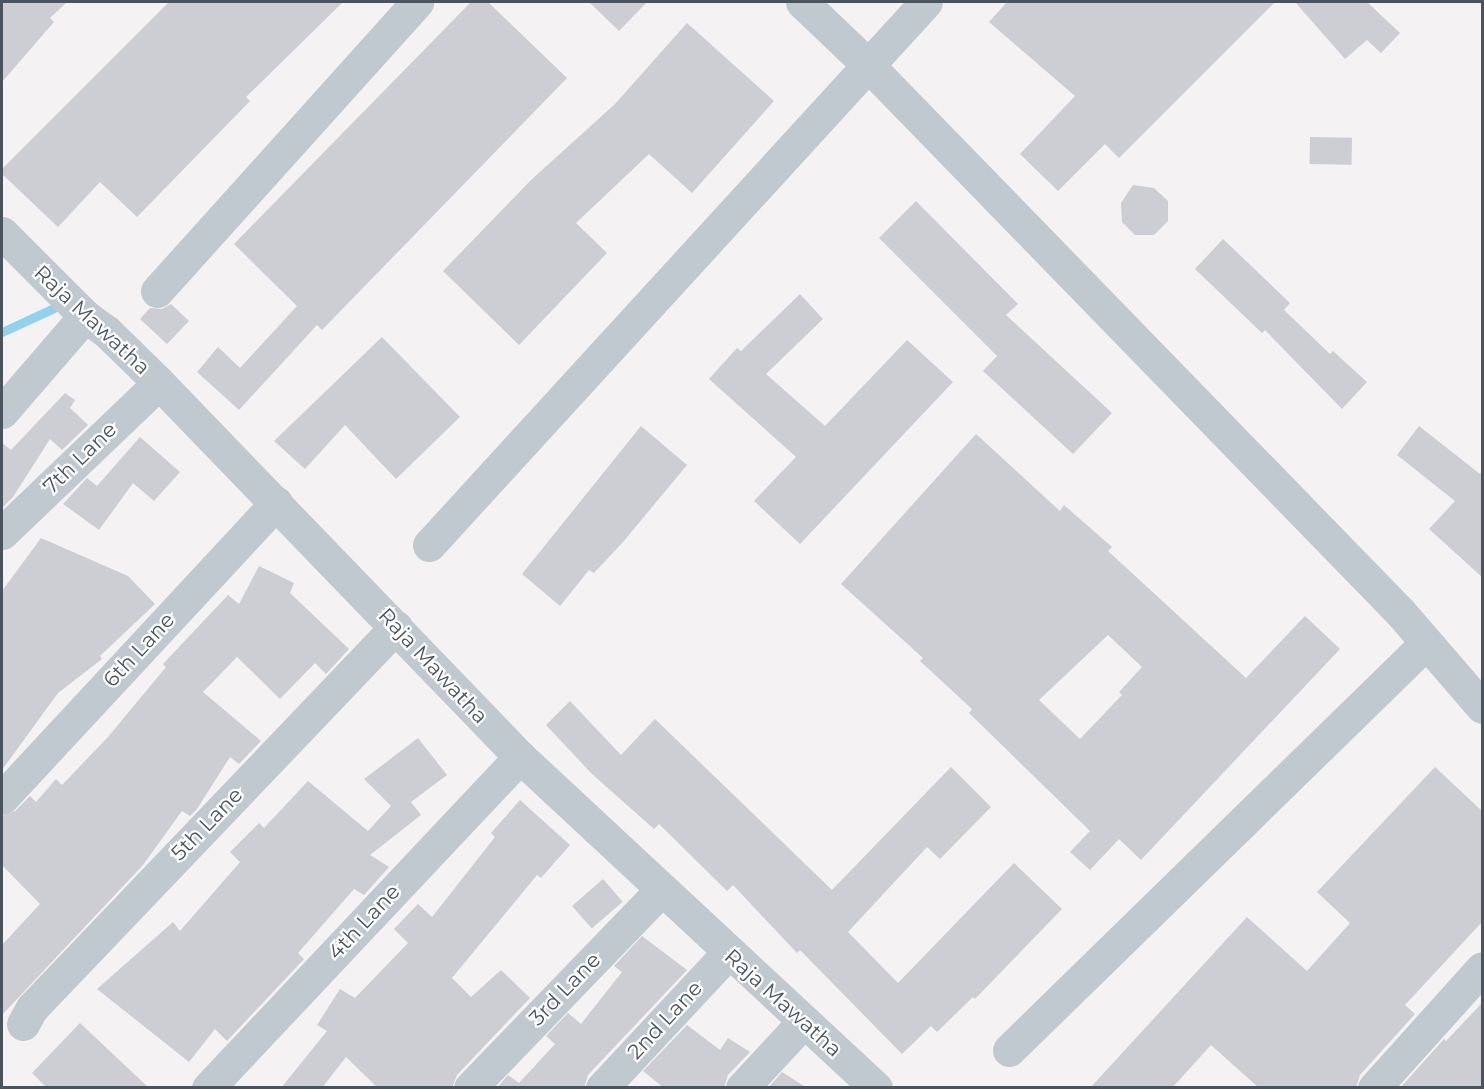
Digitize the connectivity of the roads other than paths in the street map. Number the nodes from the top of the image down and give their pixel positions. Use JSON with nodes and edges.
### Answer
{"nodes":[{"id":1,"x":417,"y":2,"type":"edge"},
{"id":2,"x":802,"y":2,"type":"edge"},
{"id":3,"x":926,"y":2,"type":"edge"},
{"id":4,"x":867,"y":63,"type":"junction"},
{"id":5,"x":2,"y":233,"type":"edge"},
{"id":6,"x":157,"y":291,"type":"dead end"},
{"id":7,"x":85,"y":316,"type":"junction"},
{"id":8,"x":159,"y":383,"type":"junction"},
{"id":9,"x":2,"y":412,"type":"edge"},
{"id":10,"x":276,"y":503,"type":"junction"},
{"id":11,"x":2,"y":533,"type":"edge"},
{"id":12,"x":429,"y":545,"type":"dead end"},
{"id":13,"x":396,"y":627,"type":"junction"},
{"id":14,"x":1425,"y":644,"type":"junction"},
{"id":15,"x":1482,"y":707,"type":"edge"},
{"id":16,"x":520,"y":757,"type":"junction"},
{"id":17,"x":2,"y":798,"type":"edge"},
{"id":18,"x":660,"y":891,"type":"junction"},
{"id":19,"x":728,"y":953,"type":"junction"},
{"id":20,"x":1482,"y":968,"type":"edge"},
{"id":21,"x":804,"y":1021,"type":"junction"},
{"id":22,"x":23,"y":1024,"type":"dead end"},
{"id":23,"x":1009,"y":1050,"type":"dead end"},
{"id":24,"x":208,"y":1088,"type":"edge"},
{"id":25,"x":470,"y":1088,"type":"edge"},
{"id":26,"x":602,"y":1088,"type":"edge"},
{"id":27,"x":742,"y":1088,"type":"edge"},
{"id":28,"x":876,"y":1088,"type":"edge"},
{"id":29,"x":1374,"y":1088,"type":"edge"}],
"edges":[{"from":1,"to":6,"type":"street"},
{"from":2,"to":4,"type":"street"},
{"from":3,"to":4,"type":"street"},
{"from":4,"to":12,"type":"street"},
{"from":4,"to":14,"type":"street"},
{"from":5,"to":7,"type":"street","name":"Raja Mawatha"},
{"from":7,"to":8,"type":"street","name":"Raja Mawatha"},
{"from":7,"to":9,"type":"street"},
{"from":8,"to":10,"type":"street","name":"Raja Mawatha"},
{"from":8,"to":11,"type":"street","name":"7th Lane"},
{"from":10,"to":13,"type":"street","name":"Raja Mawatha"},
{"from":10,"to":17,"type":"street","name":"6th Lane"},
{"from":13,"to":16,"type":"street","name":"Raja Mawatha"},
{"from":13,"to":22,"type":"street","name":"5th Lane"},
{"from":14,"to":15,"type":"street"},
{"from":14,"to":23,"type":"street"},
{"from":16,"to":18,"type":"street","name":"Raja Mawatha"},
{"from":16,"to":24,"type":"street","name":"4th Lane"},
{"from":18,"to":19,"type":"street","name":"Raja Mawatha"},
{"from":18,"to":25,"type":"street","name":"3rd Lane"},
{"from":19,"to":21,"type":"street","name":"Raja Mawatha"},
{"from":19,"to":26,"type":"street","name":"2nd Lane"},
{"from":20,"to":29,"type":"street"},
{"from":21,"to":27,"type":"street"},
{"from":21,"to":28,"type":"street","name":"Raja Mawatha"}]}
